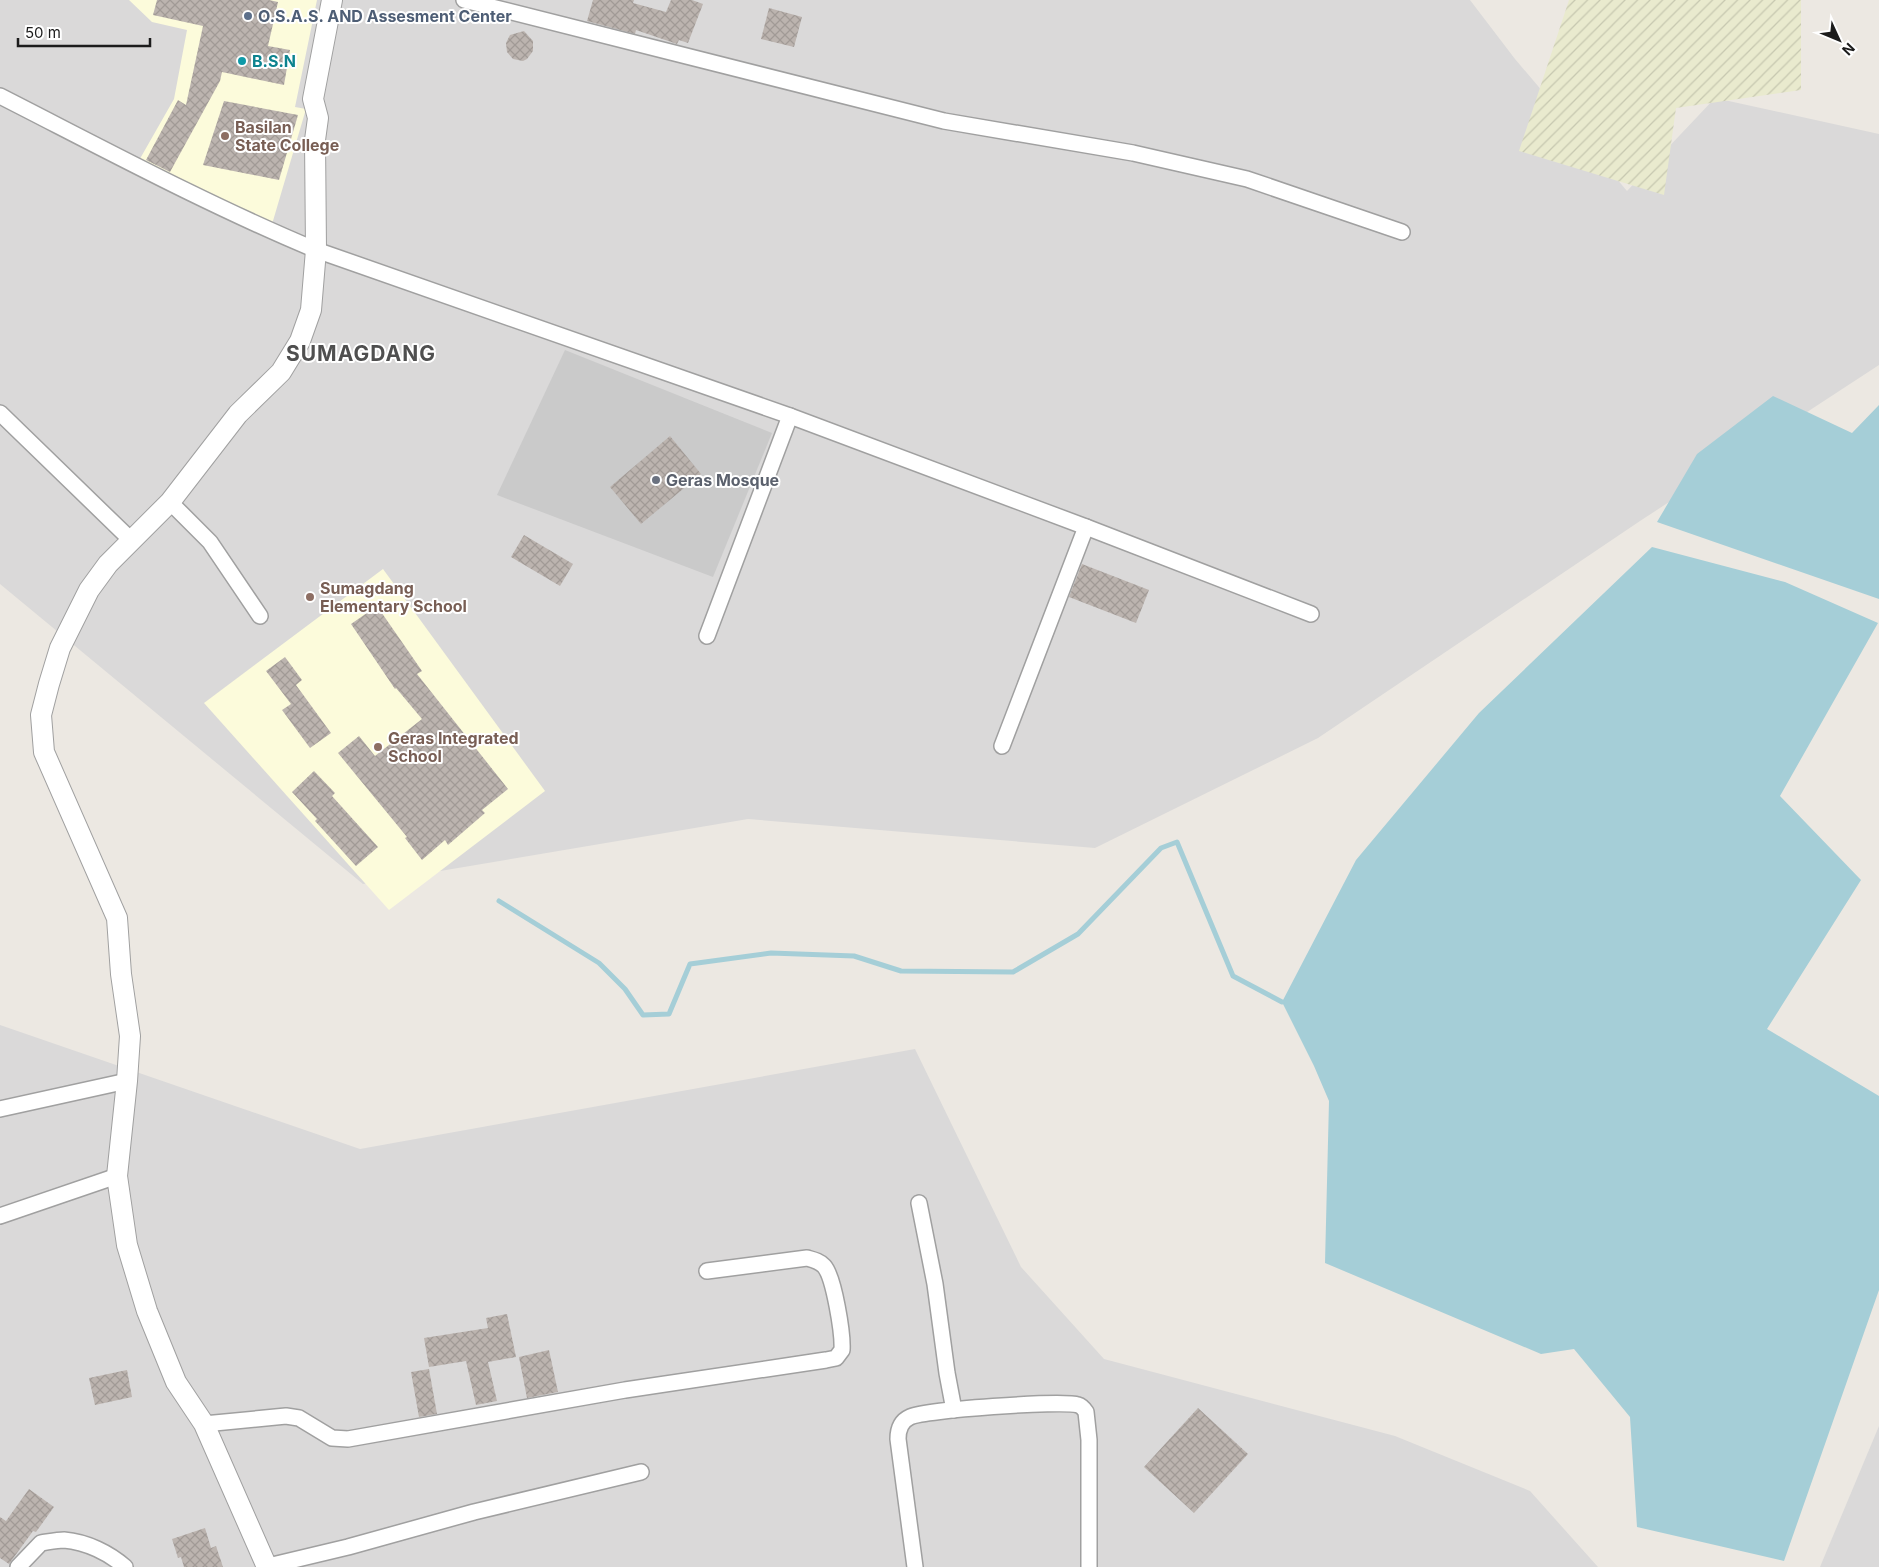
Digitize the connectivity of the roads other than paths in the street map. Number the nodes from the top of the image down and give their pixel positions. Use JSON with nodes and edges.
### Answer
{"nodes":[{"id":1,"x":332,"y":0,"type":"edge"},
{"id":2,"x":464,"y":0,"type":"edge"},
{"id":3,"x":0,"y":96,"type":"edge"},
{"id":4,"x":1402,"y":232,"type":"dead end"},
{"id":5,"x":316,"y":250,"type":"junction"},
{"id":6,"x":0,"y":413,"type":"edge"},
{"id":7,"x":790,"y":416,"type":"junction"},
{"id":8,"x":170,"y":502,"type":"junction"},
{"id":9,"x":1086,"y":527,"type":"junction"},
{"id":10,"x":131,"y":540,"type":"junction"},
{"id":11,"x":1311,"y":614,"type":"dead end"},
{"id":12,"x":260,"y":616,"type":"dead end"},
{"id":13,"x":708,"y":636,"type":"dead end"},
{"id":14,"x":1002,"y":746,"type":"dead end"},
{"id":15,"x":127,"y":1081,"type":"junction"},
{"id":16,"x":0,"y":1109,"type":"edge"},
{"id":17,"x":117,"y":1176,"type":"junction"},
{"id":18,"x":919,"y":1203,"type":"dead end"},
{"id":19,"x":0,"y":1216,"type":"edge"},
{"id":20,"x":707,"y":1271,"type":"dead end"},
{"id":21,"x":954,"y":1410,"type":"junction"},
{"id":22,"x":204,"y":1424,"type":"junction"},
{"id":23,"x":641,"y":1472,"type":"dead end"},
{"id":24,"x":18,"y":1567,"type":"edge"},
{"id":25,"x":125,"y":1567,"type":"edge"},
{"id":26,"x":266,"y":1567,"type":"edge"},
{"id":27,"x":915,"y":1567,"type":"edge"},
{"id":28,"x":1089,"y":1567,"type":"edge"}],
"edges":[{"from":1,"to":5,"type":"street"},
{"from":2,"to":4,"type":"street"},
{"from":3,"to":5,"type":"street"},
{"from":5,"to":7,"type":"street"},
{"from":5,"to":8,"type":"street"},
{"from":6,"to":10,"type":"street"},
{"from":7,"to":9,"type":"street"},
{"from":7,"to":13,"type":"street"},
{"from":8,"to":10,"type":"street"},
{"from":8,"to":12,"type":"street"},
{"from":9,"to":11,"type":"street"},
{"from":9,"to":14,"type":"street"},
{"from":10,"to":15,"type":"street"},
{"from":15,"to":16,"type":"street"},
{"from":15,"to":17,"type":"street"},
{"from":17,"to":19,"type":"street"},
{"from":17,"to":22,"type":"street"},
{"from":18,"to":21,"type":"street"},
{"from":20,"to":22,"type":"street"},
{"from":21,"to":27,"type":"street"},
{"from":21,"to":28,"type":"street"},
{"from":22,"to":26,"type":"street"},
{"from":23,"to":26,"type":"street"},
{"from":24,"to":25,"type":"street"}]}
